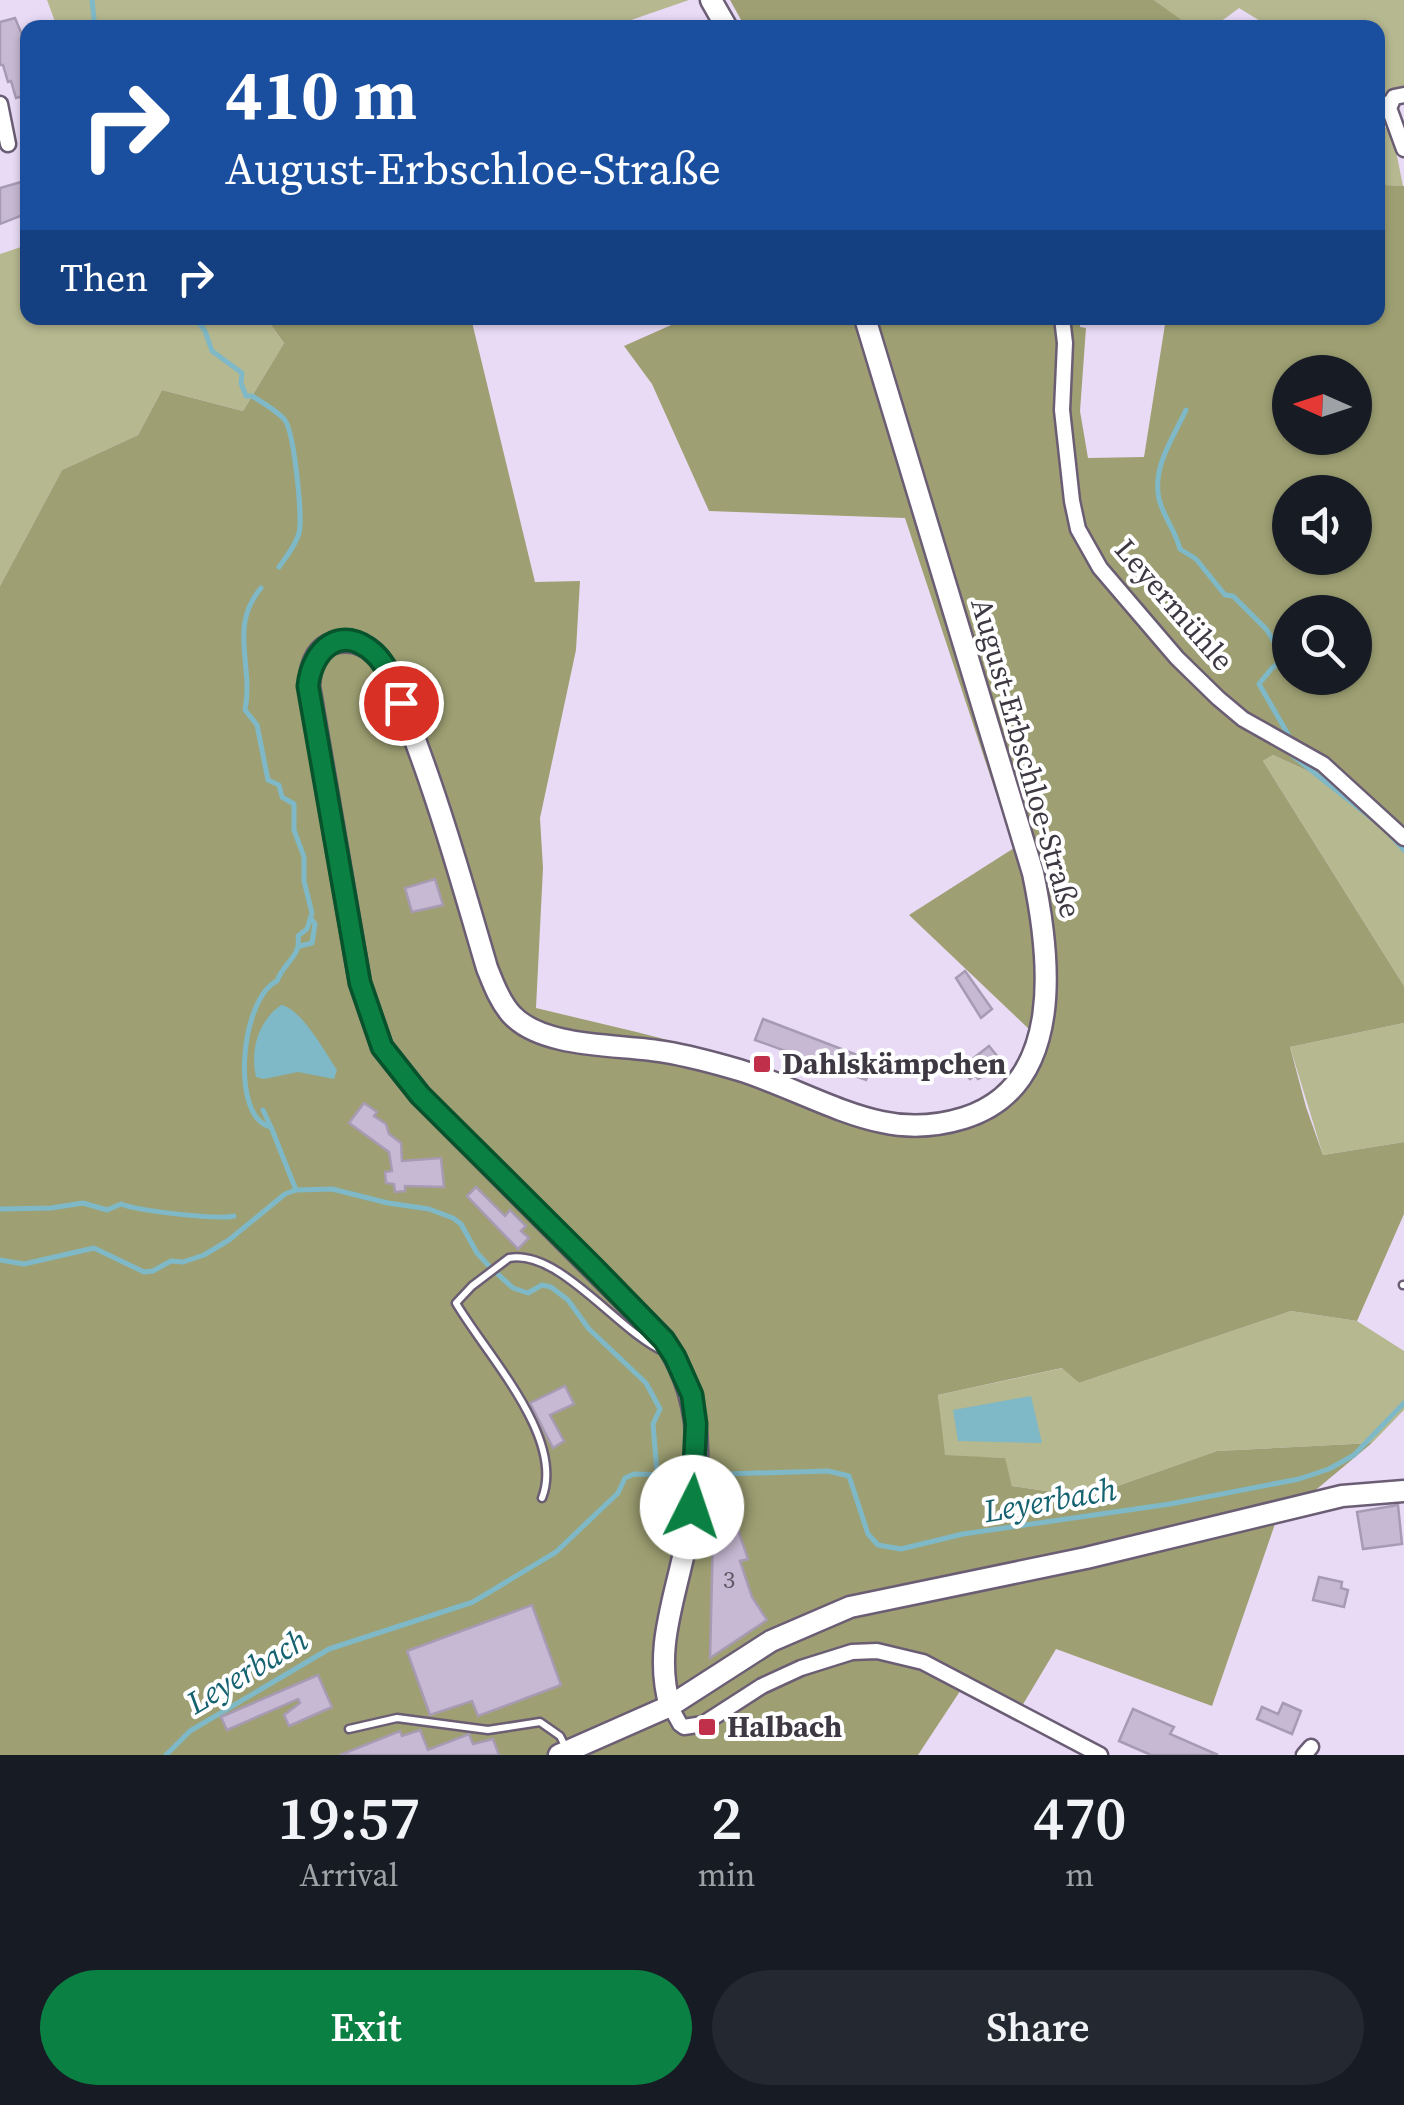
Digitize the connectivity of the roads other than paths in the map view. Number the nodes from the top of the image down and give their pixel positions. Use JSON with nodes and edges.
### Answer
{"nodes":[{"id":1,"x":1399,"y":96,"type":"edge"},
{"id":2,"x":0,"y":104,"type":"edge"},
{"id":3,"x":8,"y":144,"type":"dead end"},
{"id":4,"x":1404,"y":150,"type":"edge"},
{"id":5,"x":866,"y":325,"type":"edge"},
{"id":6,"x":1063,"y":325,"type":"edge"},
{"id":7,"x":1404,"y":838,"type":"edge"},
{"id":8,"x":675,"y":1357,"type":"junction"},
{"id":9,"x":1404,"y":1491,"type":"edge"},
{"id":10,"x":542,"y":1498,"type":"dead end"},
{"id":11,"x":670,"y":1706,"type":"junction"},
{"id":12,"x":349,"y":1729,"type":"dead end"},
{"id":13,"x":564,"y":1753,"type":"edge"},
{"id":14,"x":1100,"y":1755,"type":"edge"}],
"edges":[{"from":1,"to":4,"type":"street"},
{"from":2,"to":3,"type":"street"},
{"from":5,"to":8,"type":"main road","name":"August-Erbschloe-Straße"},
{"from":6,"to":7,"type":"street","name":"Leyermühle"},
{"from":8,"to":10,"type":"lane"},
{"from":8,"to":11,"type":"main road","name":"August-Erbschloe-Straße"},
{"from":9,"to":11,"type":"main road"},
{"from":11,"to":13,"type":"main road"},
{"from":11,"to":14,"type":"street"},
{"from":12,"to":13,"type":"lane"}]}
